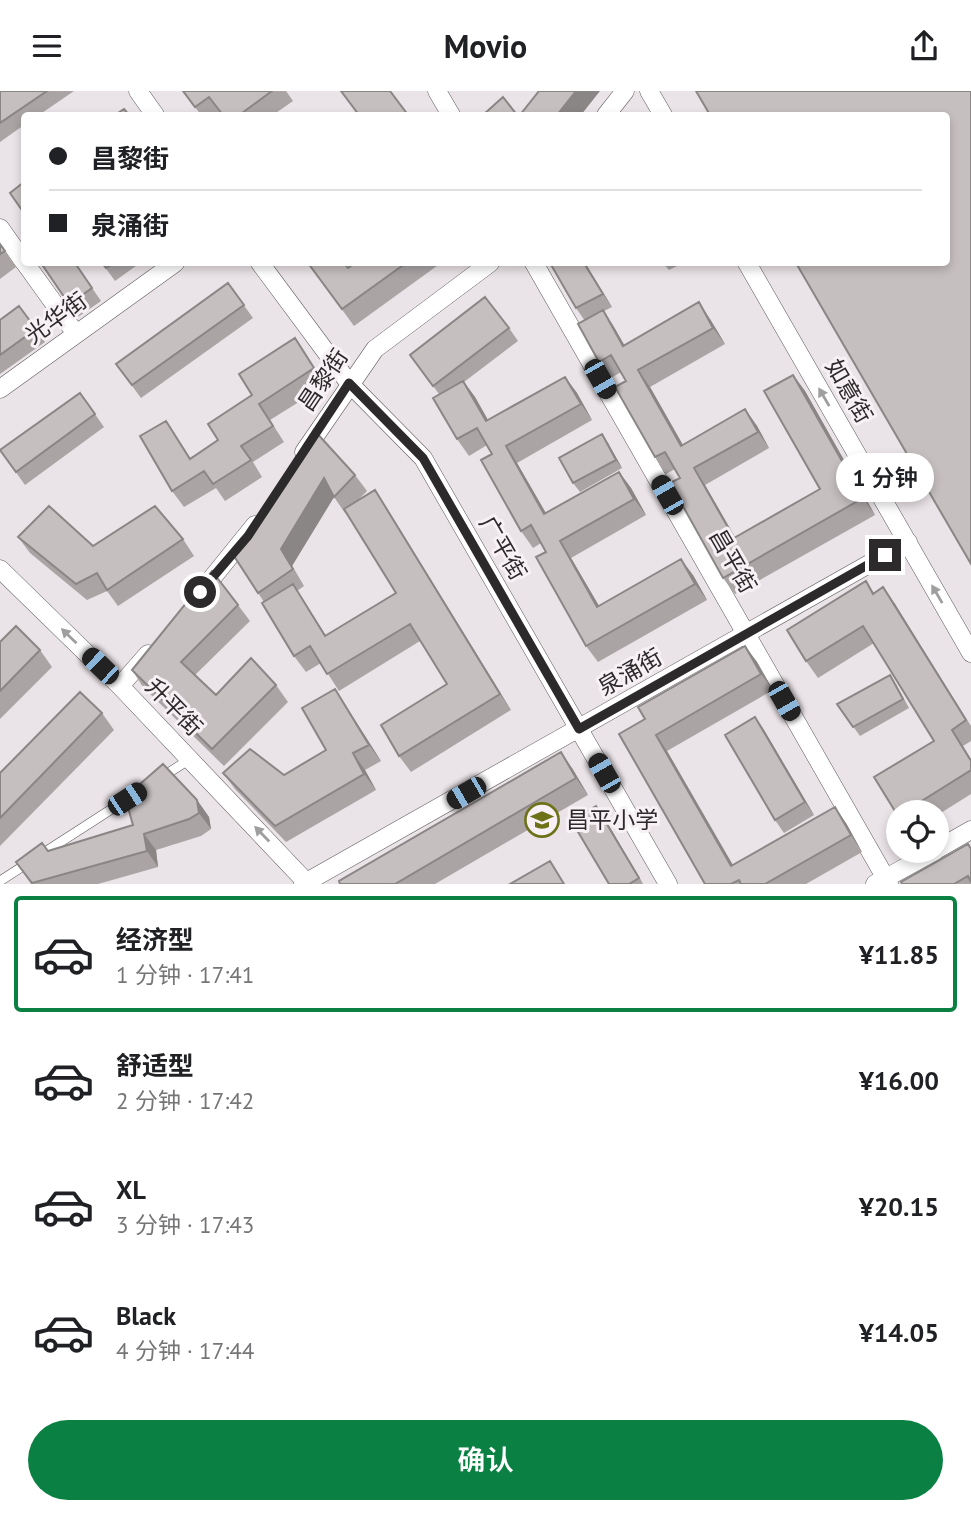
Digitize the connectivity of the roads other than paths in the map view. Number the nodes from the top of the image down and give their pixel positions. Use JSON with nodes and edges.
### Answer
{"nodes":[{"id":1,"x":138,"y":91,"type":"edge"},
{"id":2,"x":437,"y":91,"type":"edge"},
{"id":3,"x":625,"y":91,"type":"edge"},
{"id":4,"x":649,"y":91,"type":"edge"},
{"id":5,"x":153,"y":112,"type":"edge"},
{"id":6,"x":449,"y":112,"type":"edge"},
{"id":7,"x":608,"y":112,"type":"edge"},
{"id":8,"x":661,"y":112,"type":"edge"},
{"id":9,"x":0,"y":228,"type":"edge"},
{"id":10,"x":21,"y":257,"type":"edge"},
{"id":11,"x":28,"y":266,"type":"edge"},
{"id":12,"x":171,"y":266,"type":"edge"},
{"id":13,"x":262,"y":266,"type":"edge"},
{"id":14,"x":486,"y":266,"type":"edge"},
{"id":15,"x":536,"y":266,"type":"edge"},
{"id":16,"x":749,"y":266,"type":"edge"},
{"id":17,"x":76,"y":334,"type":"junction"},
{"id":18,"x":349,"y":383,"type":"junction"},
{"id":19,"x":0,"y":389,"type":"edge"},
{"id":20,"x":291,"y":471,"type":"edge"},
{"id":21,"x":262,"y":515,"type":"edge"},
{"id":22,"x":908,"y":543,"type":"junction"},
{"id":23,"x":0,"y":569,"type":"edge"},
{"id":24,"x":188,"y":606,"type":"edge"},
{"id":25,"x":746,"y":634,"type":"junction"},
{"id":26,"x":163,"y":636,"type":"edge"},
{"id":27,"x":971,"y":653,"type":"edge"},
{"id":28,"x":120,"y":686,"type":"junction"},
{"id":29,"x":579,"y":729,"type":"junction"},
{"id":30,"x":190,"y":759,"type":"junction"},
{"id":31,"x":156,"y":780,"type":"edge"},
{"id":32,"x":145,"y":787,"type":"edge"},
{"id":33,"x":971,"y":831,"type":"edge"},
{"id":34,"x":949,"y":843,"type":"edge"},
{"id":35,"x":914,"y":863,"type":"edge"},
{"id":36,"x":0,"y":881,"type":"edge"},
{"id":37,"x":883,"y":882,"type":"edge"},
{"id":38,"x":307,"y":884,"type":"edge"},
{"id":39,"x":668,"y":884,"type":"edge"}],
"edges":[{"from":1,"to":5,"type":"street"},
{"from":2,"to":6,"type":"street"},
{"from":3,"to":7,"type":"street"},
{"from":4,"to":8,"type":"street"},
{"from":9,"to":10,"type":"street"},
{"from":11,"to":17,"type":"street"},
{"from":12,"to":17,"type":"street","name":"光华街"},
{"from":13,"to":18,"type":"street","name":"广平街"},
{"from":14,"to":18,"type":"street","name":"昌黎街"},
{"from":15,"to":25,"type":"street","name":"昌平街"},
{"from":22,"to":16,"type":"street","name":"如意街","one_way":true},
{"from":17,"to":19,"type":"street","name":"光华街"},
{"from":18,"to":20,"type":"street","name":"昌黎街"},
{"from":18,"to":29,"type":"street","name":"广平街"},
{"from":21,"to":24,"type":"street"},
{"from":22,"to":25,"type":"street","name":"泉涌街"},
{"from":27,"to":22,"type":"street","name":"如意街","one_way":true},
{"from":28,"to":23,"type":"street","name":"升平街","one_way":true},
{"from":25,"to":29,"type":"street","name":"泉涌街"},
{"from":25,"to":37,"type":"street","name":"昌平街"},
{"from":26,"to":28,"type":"street"},
{"from":28,"to":30,"type":"street","name":"升平街"},
{"from":29,"to":38,"type":"street","name":"泉涌街"},
{"from":29,"to":39,"type":"street","name":"广平街"},
{"from":30,"to":31,"type":"lane"},
{"from":38,"to":30,"type":"street","name":"升平街","one_way":true},
{"from":32,"to":36,"type":"lane"},
{"from":33,"to":34,"type":"street"},
{"from":35,"to":37,"type":"street"}]}
